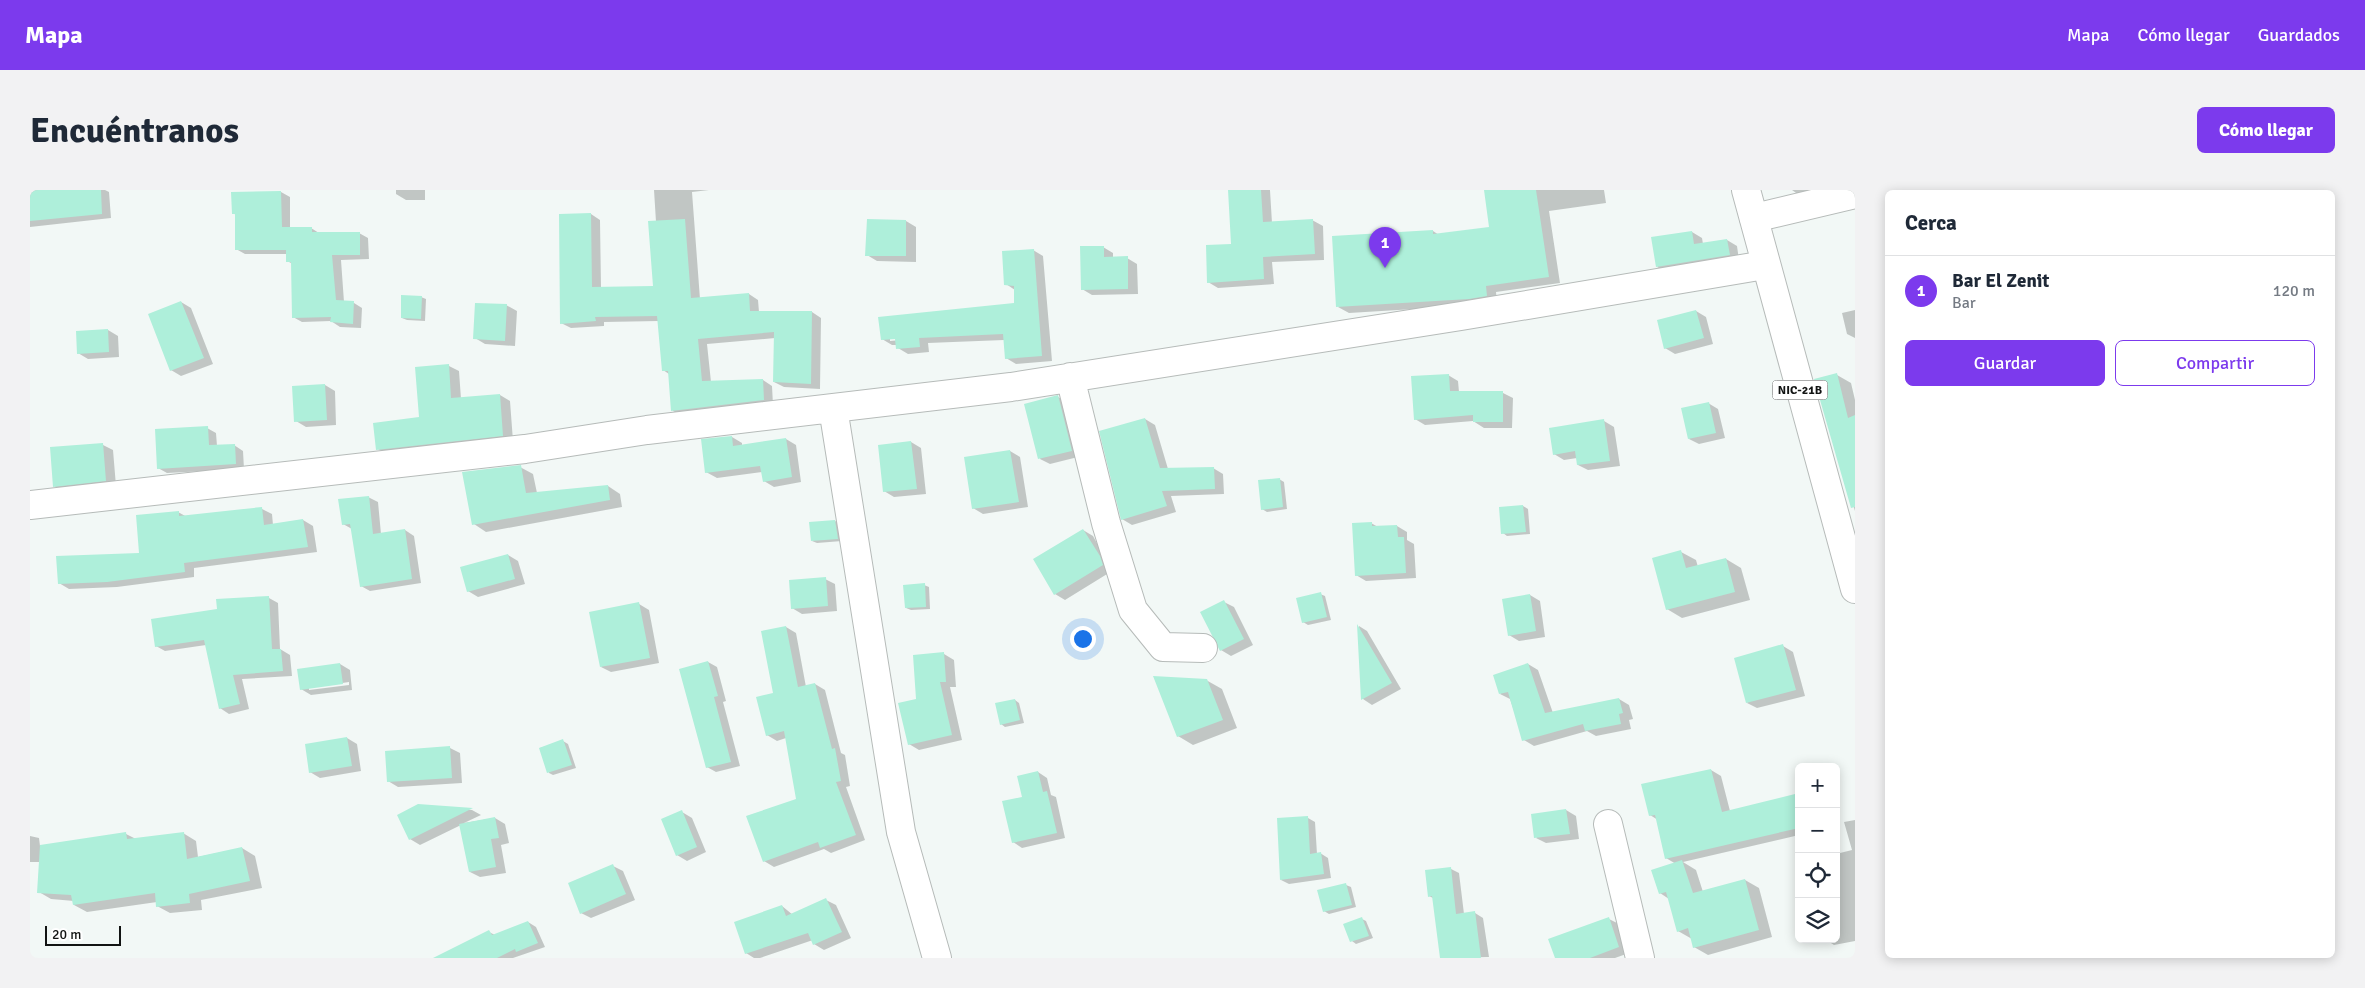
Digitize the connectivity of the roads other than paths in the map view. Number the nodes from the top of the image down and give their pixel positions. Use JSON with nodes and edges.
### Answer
{"nodes":[{"id":1,"x":1746,"y":190,"type":"edge"},
{"id":2,"x":1855,"y":194,"type":"edge"},
{"id":3,"x":1754,"y":218,"type":"junction"},
{"id":4,"x":1765,"y":264,"type":"junction"},
{"id":5,"x":1070,"y":378,"type":"junction"},
{"id":6,"x":833,"y":408,"type":"junction"},
{"id":7,"x":30,"y":505,"type":"edge"},
{"id":8,"x":1855,"y":589,"type":"edge"},
{"id":9,"x":1203,"y":648,"type":"dead end"},
{"id":10,"x":1608,"y":824,"type":"dead end"},
{"id":11,"x":937,"y":958,"type":"edge"},
{"id":12,"x":1640,"y":958,"type":"edge"}],
"edges":[{"from":1,"to":3,"type":"main road","number":"NIC-21B"},
{"from":2,"to":3,"type":"main road"},
{"from":3,"to":4,"type":"main road","number":"NIC-21B"},
{"from":4,"to":5,"type":"main road"},
{"from":4,"to":8,"type":"main road","number":"NIC-21B"},
{"from":5,"to":6,"type":"main road"},
{"from":5,"to":9,"type":"main road"},
{"from":6,"to":7,"type":"main road"},
{"from":6,"to":11,"type":"main road"},
{"from":10,"to":12,"type":"main road"}]}
